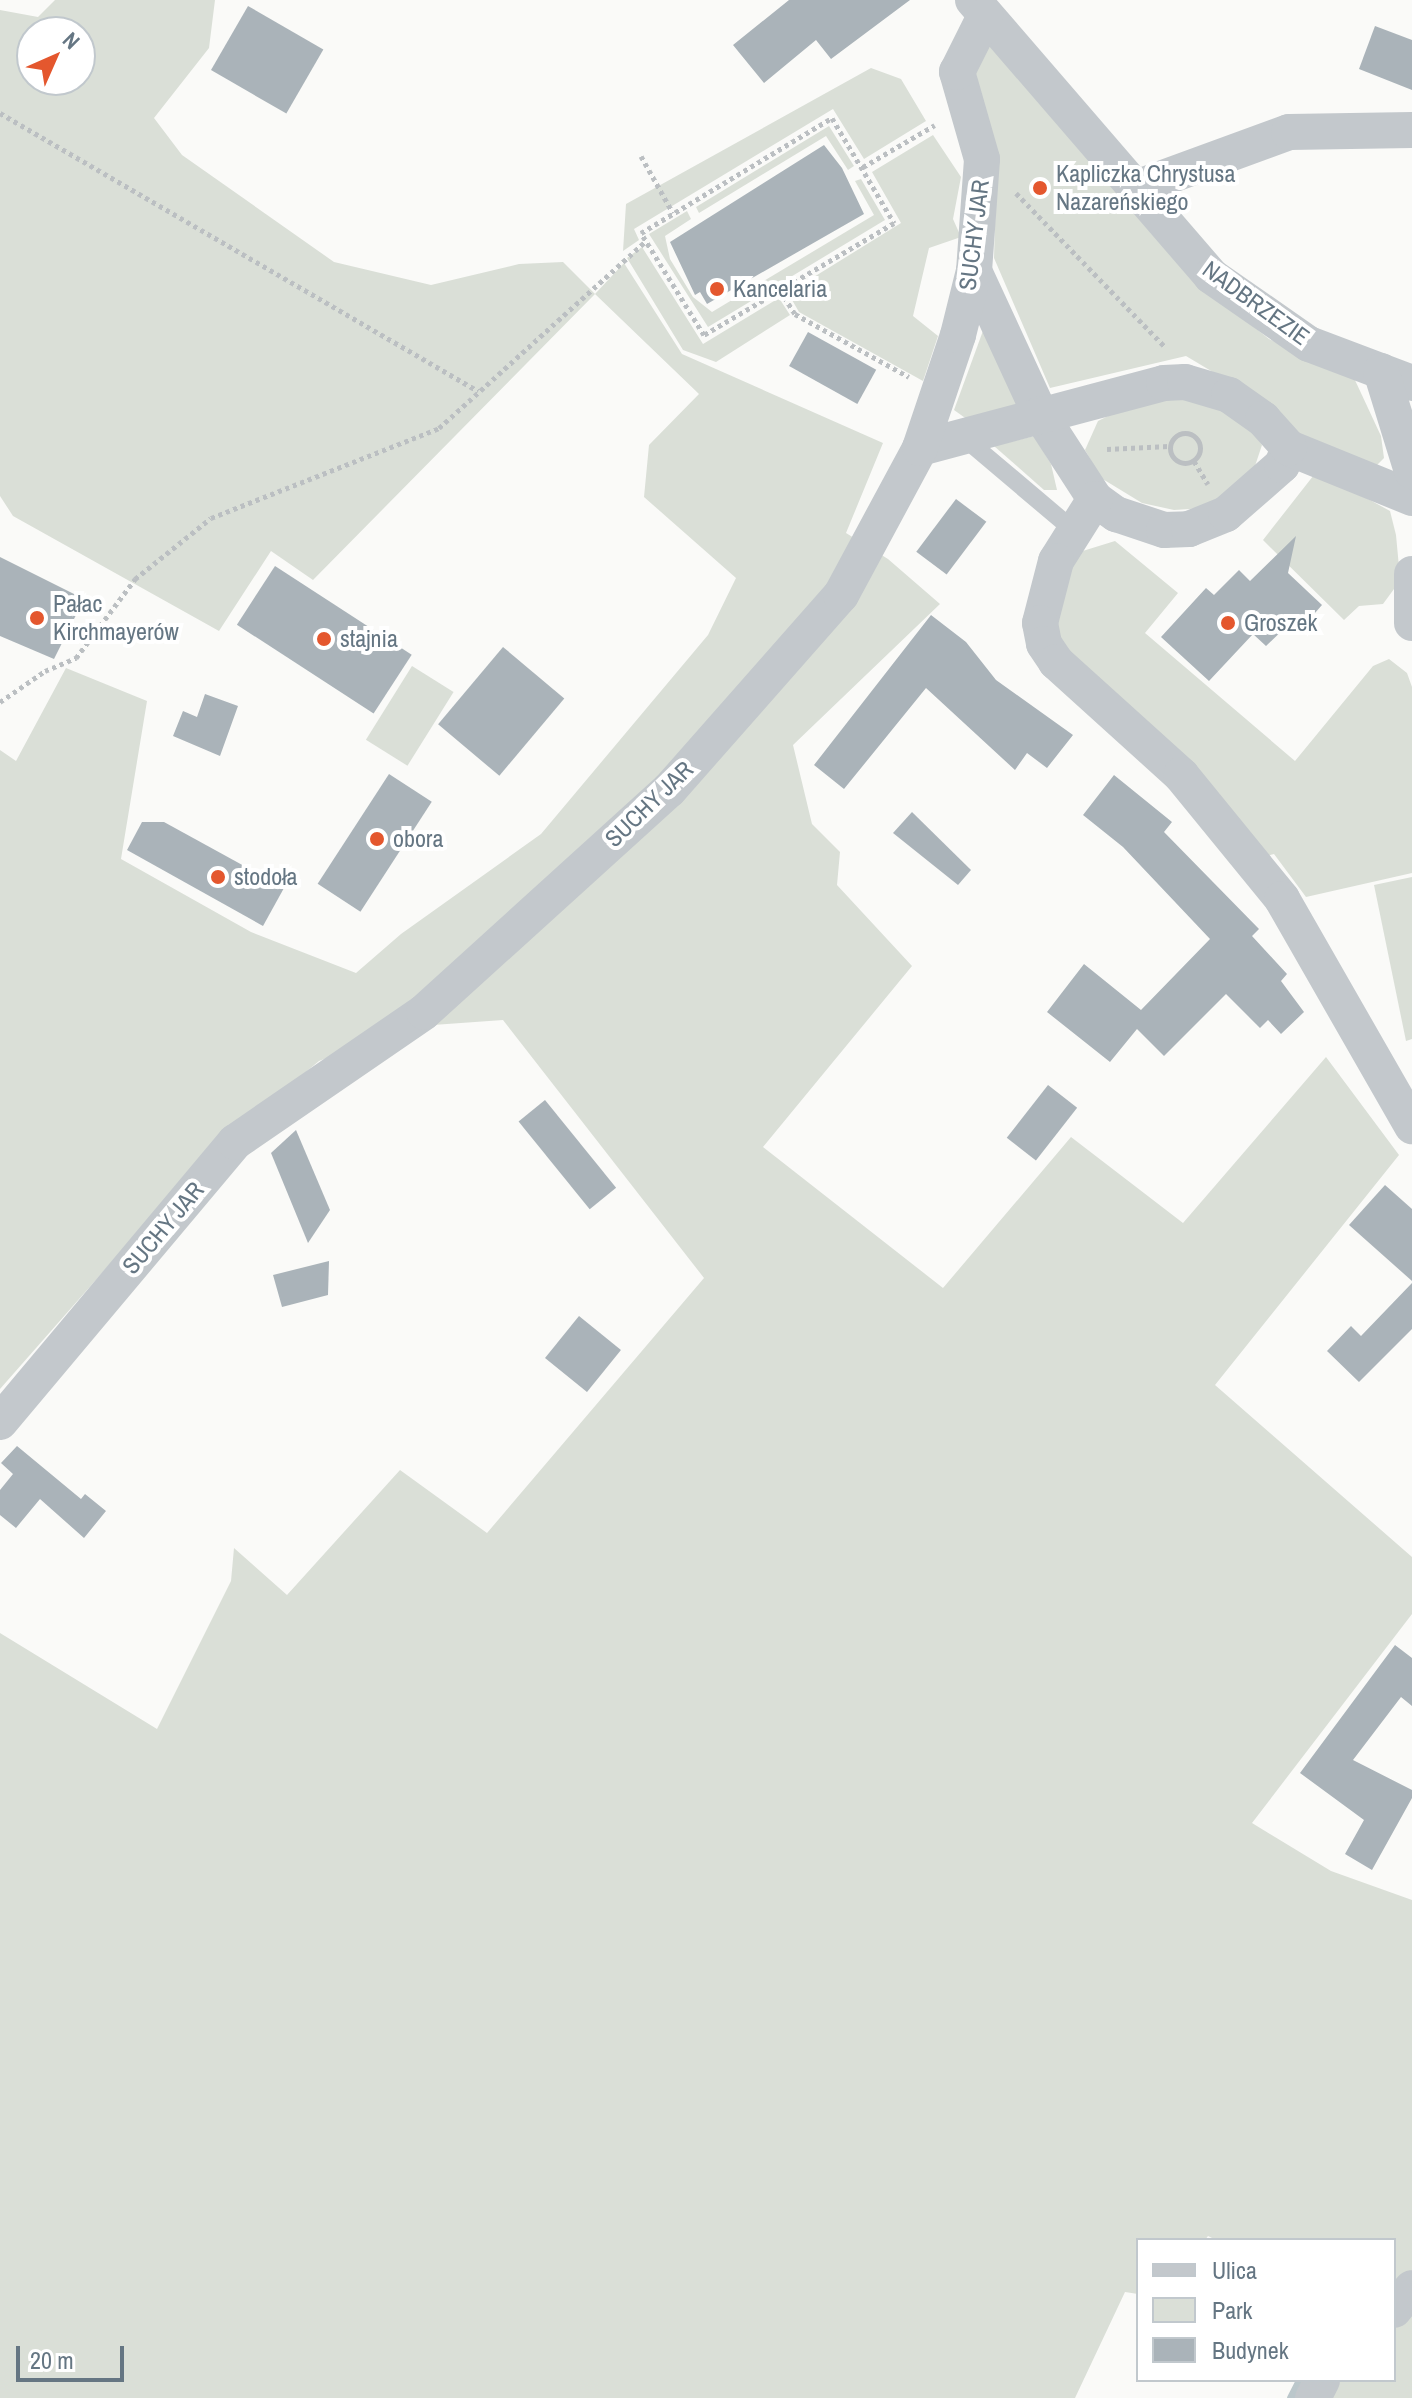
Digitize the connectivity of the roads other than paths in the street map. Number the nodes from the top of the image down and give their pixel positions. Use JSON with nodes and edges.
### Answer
{"nodes":[{"id":1,"x":979,"y":8,"type":"edge"},
{"id":2,"x":1412,"y":130,"type":"edge"},
{"id":3,"x":1136,"y":188,"type":"junction"},
{"id":4,"x":974,"y":271,"type":"junction"},
{"id":5,"x":1396,"y":377,"type":"edge"},
{"id":6,"x":1040,"y":414,"type":"junction"},
{"id":7,"x":960,"y":434,"type":"junction"},
{"id":8,"x":920,"y":448,"type":"junction"},
{"id":9,"x":1289,"y":448,"type":"junction"},
{"id":10,"x":1412,"y":471,"type":"edge"},
{"id":11,"x":1412,"y":498,"type":"edge"},
{"id":12,"x":1095,"y":499,"type":"junction"},
{"id":13,"x":1072,"y":529,"type":"junction"},
{"id":14,"x":1412,"y":574,"type":"edge"},
{"id":15,"x":1412,"y":623,"type":"edge"},
{"id":16,"x":1412,"y":1126,"type":"edge"},
{"id":17,"x":0,"y":1422,"type":"edge"},
{"id":18,"x":1412,"y":2288,"type":"edge"},
{"id":19,"x":1396,"y":2308,"type":"edge"}],
"edges":[{"from":1,"to":3,"type":"street","name":"NADBRZEZIE"},
{"from":1,"to":4,"type":"street","name":"SUCHY JAR"},
{"from":2,"to":3,"type":"street"},
{"from":3,"to":5,"type":"street","name":"NADBRZEZIE"},
{"from":4,"to":6,"type":"street"},
{"from":4,"to":8,"type":"street","name":"SUCHY JAR"},
{"from":5,"to":10,"type":"street"},
{"from":6,"to":7,"type":"street"},
{"from":6,"to":9,"type":"street"},
{"from":6,"to":12,"type":"street"},
{"from":7,"to":8,"type":"street"},
{"from":7,"to":13,"type":"lane"},
{"from":8,"to":17,"type":"street","name":"SUCHY JAR"},
{"from":9,"to":11,"type":"street"},
{"from":9,"to":12,"type":"street"},
{"from":12,"to":13,"type":"street"},
{"from":13,"to":16,"type":"street"},
{"from":14,"to":15,"type":"street"},
{"from":18,"to":19,"type":"street"}]}
